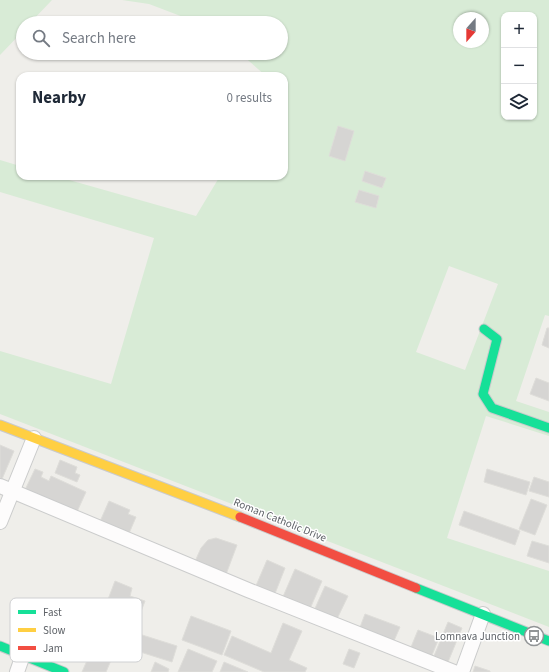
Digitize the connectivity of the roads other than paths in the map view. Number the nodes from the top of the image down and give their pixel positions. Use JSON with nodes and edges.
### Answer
{"nodes":[{"id":1,"x":484,"y":329,"type":"dead end"},
{"id":2,"x":0,"y":425,"type":"edge"},
{"id":3,"x":549,"y":428,"type":"edge"},
{"id":4,"x":34,"y":438,"type":"junction"},
{"id":5,"x":6,"y":488,"type":"edge"},
{"id":6,"x":0,"y":522,"type":"edge"},
{"id":7,"x":483,"y":614,"type":"junction"},
{"id":8,"x":549,"y":641,"type":"edge"},
{"id":9,"x":0,"y":646,"type":"edge"},
{"id":10,"x":10,"y":650,"type":"edge"},
{"id":11,"x":21,"y":662,"type":"edge"},
{"id":12,"x":40,"y":662,"type":"edge"},
{"id":13,"x":17,"y":672,"type":"edge"},
{"id":14,"x":64,"y":672,"type":"edge"},
{"id":15,"x":454,"y":672,"type":"edge"},
{"id":16,"x":462,"y":672,"type":"edge"}],
"edges":[{"from":1,"to":3,"type":"street"},
{"from":2,"to":4,"type":"street","name":"Roman Catholic Drive"},
{"from":4,"to":5,"type":"street"},
{"from":4,"to":7,"type":"street","name":"Roman Catholic Drive"},
{"from":5,"to":6,"type":"street"},
{"from":5,"to":15,"type":"street"},
{"from":7,"to":8,"type":"street","name":"Roman Catholic Drive"},
{"from":7,"to":16,"type":"street"},
{"from":9,"to":10,"type":"street"},
{"from":11,"to":13,"type":"street"},
{"from":12,"to":14,"type":"street"}]}
